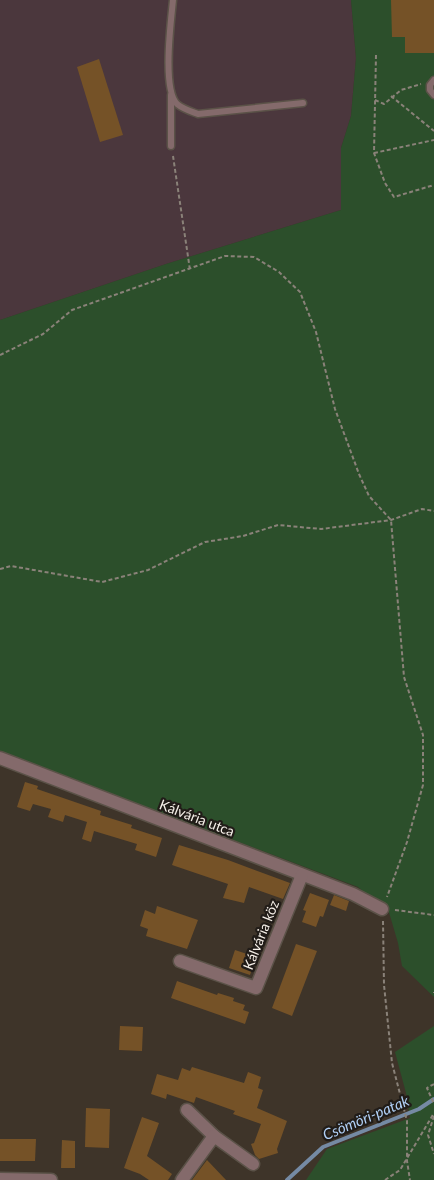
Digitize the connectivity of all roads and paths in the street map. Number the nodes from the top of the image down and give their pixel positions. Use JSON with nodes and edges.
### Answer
{"nodes":[{"id":1,"x":173,"y":0,"type":"edge"},
{"id":2,"x":376,"y":55,"type":"dead end"},
{"id":3,"x":432,"y":82,"type":"edge"},
{"id":4,"x":171,"y":91,"type":"junction"},
{"id":5,"x":434,"y":94,"type":"edge"},
{"id":6,"x":391,"y":96,"type":"junction"},
{"id":7,"x":375,"y":100,"type":"junction"},
{"id":8,"x":303,"y":103,"type":"dead end"},
{"id":9,"x":434,"y":132,"type":"edge"},
{"id":10,"x":434,"y":140,"type":"edge"},
{"id":11,"x":171,"y":146,"type":"joint"},
{"id":12,"x":374,"y":153,"type":"junction"},
{"id":13,"x":434,"y":185,"type":"edge"},
{"id":14,"x":190,"y":270,"type":"junction"},
{"id":15,"x":0,"y":355,"type":"edge"},
{"id":16,"x":434,"y":511,"type":"edge"},
{"id":17,"x":391,"y":520,"type":"junction"},
{"id":18,"x":0,"y":569,"type":"edge"},
{"id":19,"x":0,"y":758,"type":"edge"},
{"id":20,"x":302,"y":875,"type":"junction"},
{"id":21,"x":382,"y":909,"type":"junction"},
{"id":22,"x":434,"y":915,"type":"edge"},
{"id":23,"x":180,"y":961,"type":"dead end"},
{"id":24,"x":434,"y":1084,"type":"edge"},
{"id":25,"x":434,"y":1104,"type":"edge"},
{"id":26,"x":187,"y":1110,"type":"dead end"},
{"id":27,"x":434,"y":1114,"type":"edge"},
{"id":28,"x":214,"y":1136,"type":"junction"},
{"id":29,"x":434,"y":1154,"type":"edge"},
{"id":30,"x":407,"y":1161,"type":"junction"},
{"id":31,"x":253,"y":1164,"type":"dead end"},
{"id":32,"x":0,"y":1179,"type":"edge"},
{"id":33,"x":51,"y":1180,"type":"edge"},
{"id":34,"x":182,"y":1180,"type":"edge"},
{"id":35,"x":385,"y":1180,"type":"edge"},
{"id":36,"x":410,"y":1180,"type":"edge"}],
"edges":[{"from":1,"to":4,"type":"lane"},
{"from":2,"to":7,"type":"path"},
{"from":3,"to":5,"type":"lane"},
{"from":3,"to":6,"type":"path"},
{"from":4,"to":8,"type":"lane"},
{"from":4,"to":11,"type":"lane"},
{"from":6,"to":7,"type":"path"},
{"from":6,"to":9,"type":"path"},
{"from":7,"to":12,"type":"path"},
{"from":10,"to":12,"type":"path"},
{"from":11,"to":14,"type":"path"},
{"from":12,"to":13,"type":"path"},
{"from":14,"to":15,"type":"path"},
{"from":14,"to":17,"type":"path"},
{"from":16,"to":17,"type":"path"},
{"from":17,"to":18,"type":"path"},
{"from":17,"to":21,"type":"path"},
{"from":19,"to":20,"type":"street","name":"Kálvária utca"},
{"from":20,"to":21,"type":"street","name":"Kálvária utca"},
{"from":20,"to":23,"type":"street","name":"Kálvária köz"},
{"from":21,"to":22,"type":"path"},
{"from":21,"to":30,"type":"path"},
{"from":24,"to":25,"type":"path"},
{"from":26,"to":28,"type":"street"},
{"from":27,"to":29,"type":"path"},
{"from":27,"to":30,"type":"path"},
{"from":28,"to":31,"type":"street"},
{"from":28,"to":34,"type":"street"},
{"from":30,"to":35,"type":"path"},
{"from":30,"to":36,"type":"path"},
{"from":32,"to":33,"type":"street"}]}
